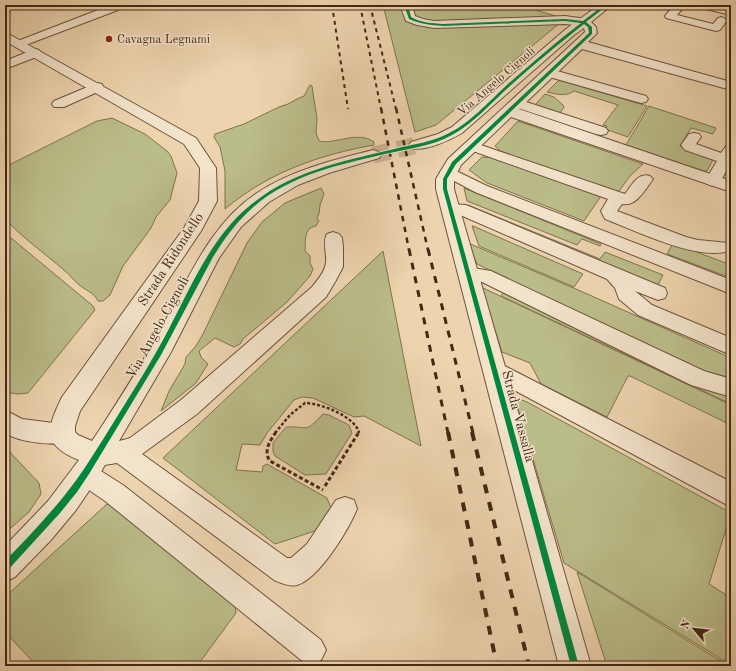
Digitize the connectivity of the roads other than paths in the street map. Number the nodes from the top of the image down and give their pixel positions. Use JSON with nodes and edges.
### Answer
{"nodes":[{"id":1,"x":116,"y":5,"type":"edge"},
{"id":2,"x":406,"y":5,"type":"edge"},
{"id":3,"x":606,"y":5,"type":"edge"},
{"id":4,"x":661,"y":5,"type":"edge"},
{"id":5,"x":701,"y":5,"type":"edge"},
{"id":6,"x":731,"y":12,"type":"edge"},
{"id":7,"x":722,"y":20,"type":"dead end"},
{"id":8,"x":583,"y":22,"type":"junction"},
{"id":9,"x":15,"y":42,"type":"edge"},
{"id":10,"x":580,"y":44,"type":"junction"},
{"id":11,"x":5,"y":64,"type":"edge"},
{"id":12,"x":550,"y":72,"type":"junction"},
{"id":13,"x":731,"y":86,"type":"edge"},
{"id":14,"x":97,"y":87,"type":"junction"},
{"id":15,"x":641,"y":99,"type":"dead end"},
{"id":16,"x":59,"y":104,"type":"dead end"},
{"id":17,"x":513,"y":107,"type":"junction"},
{"id":18,"x":601,"y":131,"type":"dead end"},
{"id":19,"x":694,"y":137,"type":"dead end"},
{"id":20,"x":417,"y":145,"type":"tunnel mouth"},
{"id":21,"x":472,"y":146,"type":"junction"},
{"id":22,"x":728,"y":154,"type":"edge"},
{"id":23,"x":373,"y":155,"type":"tunnel mouth"},
{"id":24,"x":448,"y":172,"type":"junction"},
{"id":25,"x":645,"y":179,"type":"dead end"},
{"id":26,"x":713,"y":181,"type":"junction"},
{"id":27,"x":731,"y":187,"type":"edge"},
{"id":28,"x":618,"y":197,"type":"junction"},
{"id":29,"x":450,"y":209,"type":"junction"},
{"id":30,"x":333,"y":238,"type":"dead end"},
{"id":31,"x":723,"y":247,"type":"dead end"},
{"id":32,"x":468,"y":274,"type":"junction"},
{"id":33,"x":613,"y":274,"type":"junction"},
{"id":34,"x":731,"y":287,"type":"edge"},
{"id":35,"x":658,"y":293,"type":"dead end"},
{"id":36,"x":731,"y":347,"type":"edge"},
{"id":37,"x":493,"y":369,"type":"junction"},
{"id":38,"x":731,"y":388,"type":"edge"},
{"id":39,"x":5,"y":420,"type":"edge"},
{"id":40,"x":62,"y":434,"type":"junction"},
{"id":41,"x":101,"y":460,"type":"junction"},
{"id":42,"x":731,"y":495,"type":"edge"},
{"id":43,"x":345,"y":509,"type":"road end"},
{"id":44,"x":5,"y":567,"type":"edge"},
{"id":45,"x":311,"y":650,"type":"dead end"},
{"id":46,"x":575,"y":666,"type":"edge"}],
"edges":[{"from":1,"to":9,"type":"lane"},
{"from":2,"to":8,"type":"street"},
{"from":3,"to":8,"type":"street","name":"Via Angelo Cignoli"},
{"from":4,"to":7,"type":"lane"},
{"from":5,"to":6,"type":"lane"},
{"from":8,"to":10,"type":"street"},
{"from":8,"to":20,"type":"street","name":"Via Angelo Cignoli"},
{"from":9,"to":11,"type":"lane"},
{"from":9,"to":14,"type":"street","name":"Strada Ridondello"},
{"from":10,"to":12,"type":"street"},
{"from":10,"to":13,"type":"street"},
{"from":12,"to":15,"type":"lane"},
{"from":12,"to":17,"type":"street"},
{"from":14,"to":16,"type":"lane"},
{"from":14,"to":40,"type":"street","name":"Strada Ridondello"},
{"from":17,"to":18,"type":"lane"},
{"from":17,"to":21,"type":"street"},
{"from":17,"to":26,"type":"street"},
{"from":19,"to":22,"type":"lane"},
{"from":21,"to":24,"type":"street"},
{"from":21,"to":28,"type":"lane"},
{"from":22,"to":26,"type":"lane"},
{"from":23,"to":41,"type":"street","name":"Via Angelo Cignoli"},
{"from":24,"to":29,"type":"street","name":"Strada Vassalla"},
{"from":24,"to":34,"type":"lane"},
{"from":25,"to":28,"type":"lane"},
{"from":26,"to":27,"type":"street"},
{"from":28,"to":31,"type":"lane"},
{"from":29,"to":32,"type":"street","name":"Strada Vassalla"},
{"from":29,"to":33,"type":"lane"},
{"from":30,"to":41,"type":"lane"},
{"from":32,"to":37,"type":"street","name":"Strada Vassalla"},
{"from":32,"to":38,"type":"lane"},
{"from":33,"to":35,"type":"lane"},
{"from":33,"to":36,"type":"lane"},
{"from":37,"to":42,"type":"lane"},
{"from":37,"to":46,"type":"street","name":"Strada Vassalla"},
{"from":39,"to":40,"type":"lane"},
{"from":40,"to":41,"type":"street"},
{"from":41,"to":43,"type":"lane"},
{"from":41,"to":44,"type":"street","name":"Via Angelo Cignoli"},
{"from":41,"to":45,"type":"lane"}]}
